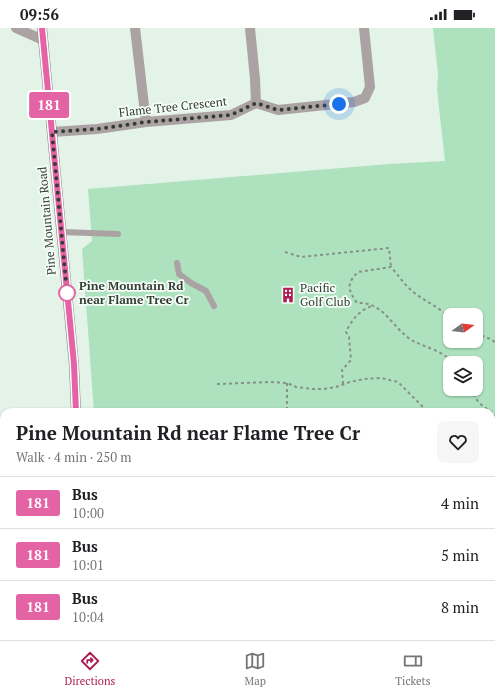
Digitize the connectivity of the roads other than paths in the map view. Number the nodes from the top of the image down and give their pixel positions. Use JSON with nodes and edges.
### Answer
{"nodes":[{"id":1,"x":16,"y":28,"type":"edge"},
{"id":2,"x":42,"y":28,"type":"edge"},
{"id":3,"x":135,"y":28,"type":"edge"},
{"id":4,"x":250,"y":28,"type":"edge"},
{"id":5,"x":364,"y":28,"type":"edge"},
{"id":6,"x":43,"y":40,"type":"junction"},
{"id":7,"x":256,"y":103,"type":"junction"},
{"id":8,"x":146,"y":122,"type":"junction"},
{"id":9,"x":52,"y":132,"type":"junction"},
{"id":10,"x":61,"y":232,"type":"junction"},
{"id":11,"x":118,"y":234,"type":"dead end"},
{"id":12,"x":177,"y":263,"type":"dead end"},
{"id":13,"x":214,"y":306,"type":"dead end"},
{"id":14,"x":76,"y":408,"type":"edge"}],
"edges":[{"from":1,"to":6,"type":"street"},
{"from":2,"to":6,"type":"main road","name":"Pine Mountain Road"},
{"from":3,"to":8,"type":"street"},
{"from":4,"to":7,"type":"street"},
{"from":5,"to":7,"type":"street"},
{"from":6,"to":9,"type":"main road","name":"Pine Mountain Road"},
{"from":7,"to":8,"type":"street","name":"Flame Tree Crescent"},
{"from":8,"to":9,"type":"street","name":"Flame Tree Crescent"},
{"from":9,"to":10,"type":"main road","name":"Pine Mountain Road"},
{"from":10,"to":11,"type":"lane"},
{"from":10,"to":14,"type":"main road","name":"Pine Mountain Road"},
{"from":12,"to":13,"type":"lane"}]}
